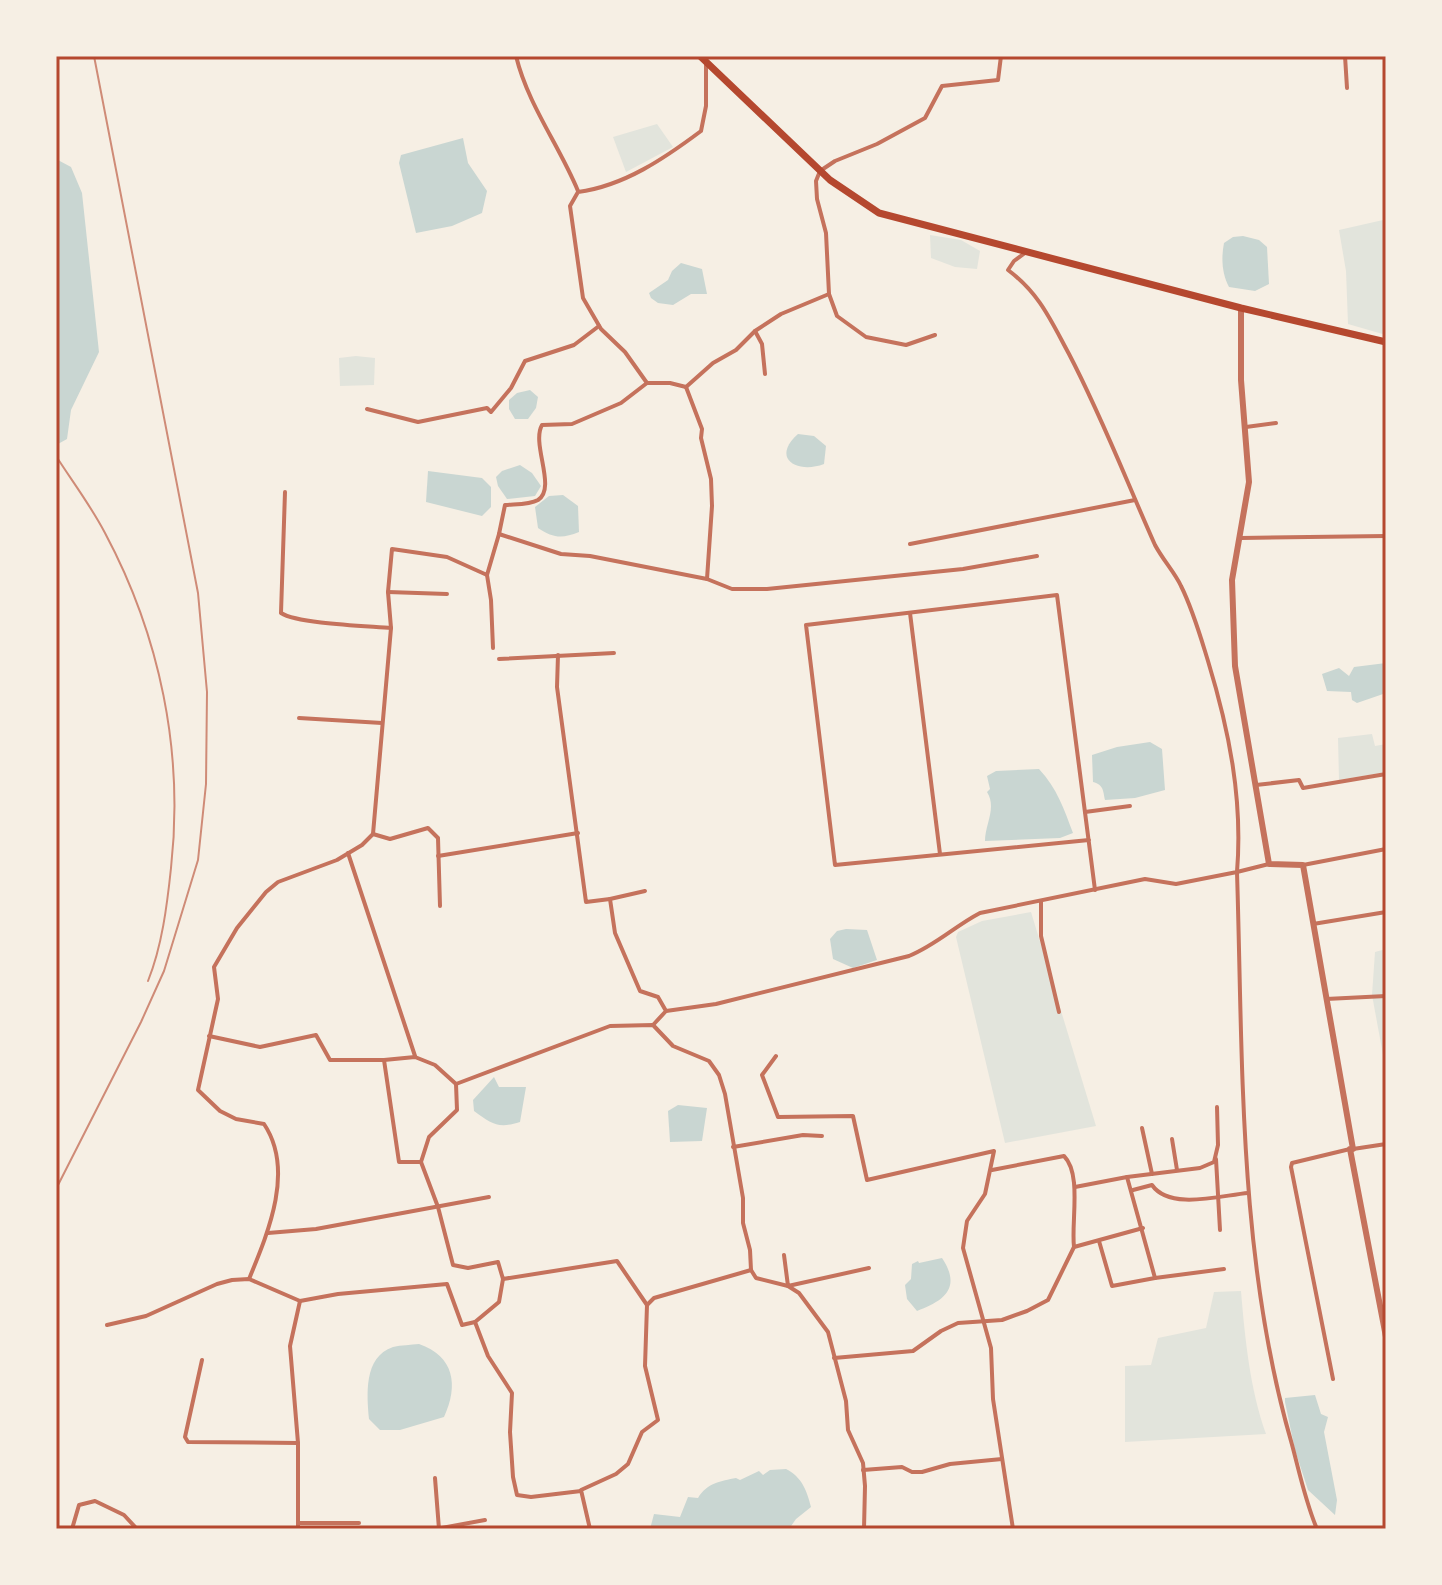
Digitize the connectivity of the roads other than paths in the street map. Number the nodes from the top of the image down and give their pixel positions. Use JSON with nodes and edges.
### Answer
{"nodes":[{"id":1,"x":516,"y":56,"type":"edge"},
{"id":2,"x":1001,"y":56,"type":"edge"},
{"id":3,"x":1345,"y":56,"type":"edge"},
{"id":4,"x":704,"y":58,"type":"edge"},
{"id":5,"x":1347,"y":88,"type":"dead end"},
{"id":6,"x":820,"y":171,"type":"junction"},
{"id":7,"x":578,"y":192,"type":"junction"},
{"id":8,"x":1025,"y":253,"type":"junction"},
{"id":9,"x":829,"y":294,"type":"junction"},
{"id":10,"x":1241,"y":308,"type":"junction"},
{"id":11,"x":599,"y":326,"type":"junction"},
{"id":12,"x":755,"y":331,"type":"junction"},
{"id":13,"x":935,"y":335,"type":"dead end"},
{"id":14,"x":1386,"y":342,"type":"edge"},
{"id":15,"x":765,"y":374,"type":"dead end"},
{"id":16,"x":647,"y":383,"type":"junction"},
{"id":17,"x":686,"y":387,"type":"junction"},
{"id":18,"x":367,"y":409,"type":"dead end"},
{"id":19,"x":1276,"y":423,"type":"dead end"},
{"id":20,"x":1246,"y":427,"type":"junction"},
{"id":21,"x":285,"y":492,"type":"dead end"},
{"id":22,"x":1135,"y":500,"type":"junction"},
{"id":23,"x":499,"y":534,"type":"junction"},
{"id":24,"x":1386,"y":536,"type":"edge"},
{"id":25,"x":1239,"y":538,"type":"junction"},
{"id":26,"x":910,"y":544,"type":"dead end"},
{"id":27,"x":1037,"y":556,"type":"dead end"},
{"id":28,"x":487,"y":575,"type":"junction"},
{"id":29,"x":707,"y":579,"type":"junction"},
{"id":30,"x":388,"y":592,"type":"junction"},
{"id":31,"x":447,"y":594,"type":"dead end"},
{"id":32,"x":910,"y":613,"type":"junction"},
{"id":33,"x":391,"y":628,"type":"junction"},
{"id":34,"x":493,"y":648,"type":"dead end"},
{"id":35,"x":614,"y":653,"type":"dead end"},
{"id":36,"x":558,"y":655,"type":"junction"},
{"id":37,"x":499,"y":659,"type":"dead end"},
{"id":38,"x":299,"y":718,"type":"dead end"},
{"id":39,"x":382,"y":723,"type":"junction"},
{"id":40,"x":1386,"y":774,"type":"edge"},
{"id":41,"x":1256,"y":785,"type":"junction"},
{"id":42,"x":1130,"y":806,"type":"dead end"},
{"id":43,"x":1085,"y":812,"type":"junction"},
{"id":44,"x":578,"y":833,"type":"junction"},
{"id":45,"x":373,"y":834,"type":"junction"},
{"id":46,"x":1089,"y":840,"type":"junction"},
{"id":47,"x":1386,"y":849,"type":"edge"},
{"id":48,"x":348,"y":853,"type":"junction"},
{"id":49,"x":940,"y":854,"type":"junction"},
{"id":50,"x":438,"y":856,"type":"junction"},
{"id":51,"x":1269,"y":864,"type":"junction"},
{"id":52,"x":1303,"y":865,"type":"junction"},
{"id":53,"x":1237,"y":872,"type":"junction"},
{"id":54,"x":1095,"y":890,"type":"junction"},
{"id":55,"x":645,"y":891,"type":"dead end"},
{"id":56,"x":610,"y":899,"type":"junction"},
{"id":57,"x":1041,"y":901,"type":"junction"},
{"id":58,"x":440,"y":906,"type":"dead end"},
{"id":59,"x":1386,"y":912,"type":"edge"},
{"id":60,"x":1313,"y":924,"type":"junction"},
{"id":61,"x":1386,"y":996,"type":"edge"},
{"id":62,"x":1326,"y":999,"type":"junction"},
{"id":63,"x":666,"y":1011,"type":"junction"},
{"id":64,"x":1059,"y":1012,"type":"dead end"},
{"id":65,"x":653,"y":1025,"type":"junction"},
{"id":66,"x":209,"y":1036,"type":"junction"},
{"id":67,"x":776,"y":1056,"type":"dead end"},
{"id":68,"x":415,"y":1057,"type":"junction"},
{"id":69,"x":384,"y":1060,"type":"junction"},
{"id":70,"x":456,"y":1084,"type":"junction"},
{"id":71,"x":1217,"y":1107,"type":"dead end"},
{"id":72,"x":1142,"y":1128,"type":"dead end"},
{"id":73,"x":822,"y":1136,"type":"dead end"},
{"id":74,"x":1172,"y":1139,"type":"dead end"},
{"id":75,"x":1386,"y":1144,"type":"edge"},
{"id":76,"x":733,"y":1147,"type":"junction"},
{"id":77,"x":1352,"y":1149,"type":"junction"},
{"id":78,"x":1216,"y":1157,"type":"junction"},
{"id":79,"x":421,"y":1162,"type":"junction"},
{"id":80,"x":992,"y":1170,"type":"junction"},
{"id":81,"x":1177,"y":1170,"type":"junction"},
{"id":82,"x":1152,"y":1174,"type":"junction"},
{"id":83,"x":1127,"y":1177,"type":"junction"},
{"id":84,"x":1075,"y":1187,"type":"junction"},
{"id":85,"x":1133,"y":1190,"type":"junction"},
{"id":86,"x":1248,"y":1193,"type":"junction"},
{"id":87,"x":1218,"y":1196,"type":"junction"},
{"id":88,"x":489,"y":1197,"type":"dead end"},
{"id":89,"x":438,"y":1207,"type":"junction"},
{"id":90,"x":1143,"y":1228,"type":"junction"},
{"id":91,"x":1220,"y":1230,"type":"dead end"},
{"id":92,"x":268,"y":1233,"type":"junction"},
{"id":93,"x":1099,"y":1241,"type":"junction"},
{"id":94,"x":1074,"y":1247,"type":"junction"},
{"id":95,"x":784,"y":1255,"type":"dead end"},
{"id":96,"x":869,"y":1268,"type":"dead end"},
{"id":97,"x":1224,"y":1269,"type":"dead end"},
{"id":98,"x":751,"y":1270,"type":"junction"},
{"id":99,"x":1155,"y":1278,"type":"junction"},
{"id":100,"x":249,"y":1279,"type":"junction"},
{"id":101,"x":503,"y":1279,"type":"junction"},
{"id":102,"x":788,"y":1286,"type":"junction"},
{"id":103,"x":300,"y":1301,"type":"junction"},
{"id":104,"x":647,"y":1305,"type":"junction"},
{"id":105,"x":983,"y":1320,"type":"junction"},
{"id":106,"x":475,"y":1322,"type":"junction"},
{"id":107,"x":107,"y":1325,"type":"dead end"},
{"id":108,"x":1386,"y":1337,"type":"edge"},
{"id":109,"x":834,"y":1358,"type":"junction"},
{"id":110,"x":202,"y":1360,"type":"dead end"},
{"id":111,"x":1333,"y":1379,"type":"dead end"},
{"id":112,"x":298,"y":1443,"type":"junction"},
{"id":113,"x":1002,"y":1459,"type":"junction"},
{"id":114,"x":863,"y":1470,"type":"junction"},
{"id":115,"x":435,"y":1478,"type":"dead end"},
{"id":116,"x":581,"y":1490,"type":"junction"},
{"id":117,"x":485,"y":1520,"type":"dead end"},
{"id":118,"x":359,"y":1523,"type":"dead end"},
{"id":119,"x":298,"y":1526,"type":"edge"},
{"id":120,"x":72,"y":1529,"type":"edge"},
{"id":121,"x":137,"y":1529,"type":"edge"},
{"id":122,"x":438,"y":1529,"type":"edge"},
{"id":123,"x":590,"y":1529,"type":"edge"},
{"id":124,"x":864,"y":1529,"type":"edge"},
{"id":125,"x":1013,"y":1529,"type":"edge"},
{"id":126,"x":1317,"y":1529,"type":"edge"}],
"edges":[{"from":1,"to":7,"type":"street"},
{"from":2,"to":6,"type":"street"},
{"from":3,"to":5,"type":"street"},
{"from":4,"to":6,"type":"main road"},
{"from":4,"to":7,"type":"street"},
{"from":6,"to":8,"type":"main road"},
{"from":6,"to":9,"type":"street"},
{"from":7,"to":11,"type":"street"},
{"from":8,"to":10,"type":"main road"},
{"from":8,"to":22,"type":"street"},
{"from":9,"to":12,"type":"street"},
{"from":9,"to":13,"type":"street"},
{"from":10,"to":14,"type":"main road"},
{"from":10,"to":20,"type":"street"},
{"from":11,"to":16,"type":"street"},
{"from":11,"to":18,"type":"street"},
{"from":12,"to":15,"type":"street"},
{"from":12,"to":17,"type":"street"},
{"from":16,"to":17,"type":"street"},
{"from":16,"to":23,"type":"street"},
{"from":17,"to":29,"type":"street"},
{"from":19,"to":20,"type":"street"},
{"from":20,"to":25,"type":"street"},
{"from":21,"to":33,"type":"street"},
{"from":22,"to":26,"type":"street"},
{"from":22,"to":53,"type":"street"},
{"from":23,"to":28,"type":"street"},
{"from":23,"to":29,"type":"street"},
{"from":24,"to":25,"type":"street"},
{"from":25,"to":41,"type":"street"},
{"from":27,"to":29,"type":"street"},
{"from":28,"to":30,"type":"street"},
{"from":28,"to":34,"type":"street"},
{"from":30,"to":31,"type":"street"},
{"from":30,"to":33,"type":"street"},
{"from":32,"to":43,"type":"street"},
{"from":32,"to":49,"type":"street"},
{"from":32,"to":49,"type":"street"},
{"from":33,"to":39,"type":"street"},
{"from":35,"to":36,"type":"street"},
{"from":36,"to":37,"type":"street"},
{"from":36,"to":44,"type":"street"},
{"from":38,"to":39,"type":"street"},
{"from":39,"to":45,"type":"street"},
{"from":40,"to":41,"type":"street"},
{"from":41,"to":51,"type":"street"},
{"from":42,"to":43,"type":"street"},
{"from":43,"to":46,"type":"street"},
{"from":44,"to":50,"type":"street"},
{"from":44,"to":56,"type":"street"},
{"from":45,"to":48,"type":"street"},
{"from":45,"to":50,"type":"street"},
{"from":46,"to":49,"type":"street"},
{"from":46,"to":54,"type":"street"},
{"from":47,"to":52,"type":"street"},
{"from":48,"to":66,"type":"street"},
{"from":48,"to":68,"type":"street"},
{"from":50,"to":58,"type":"street"},
{"from":51,"to":52,"type":"street"},
{"from":51,"to":53,"type":"street"},
{"from":52,"to":60,"type":"street"},
{"from":53,"to":54,"type":"street"},
{"from":53,"to":86,"type":"street"},
{"from":54,"to":57,"type":"street"},
{"from":55,"to":56,"type":"street"},
{"from":56,"to":63,"type":"street"},
{"from":57,"to":63,"type":"street"},
{"from":57,"to":64,"type":"street"},
{"from":59,"to":60,"type":"street"},
{"from":60,"to":62,"type":"street"},
{"from":61,"to":62,"type":"street"},
{"from":62,"to":77,"type":"street"},
{"from":63,"to":65,"type":"street"},
{"from":65,"to":70,"type":"street"},
{"from":65,"to":76,"type":"street"},
{"from":66,"to":69,"type":"street"},
{"from":66,"to":92,"type":"street"},
{"from":67,"to":80,"type":"street"},
{"from":68,"to":69,"type":"street"},
{"from":68,"to":70,"type":"street"},
{"from":69,"to":79,"type":"street"},
{"from":70,"to":79,"type":"street"},
{"from":71,"to":78,"type":"street"},
{"from":72,"to":82,"type":"street"},
{"from":73,"to":76,"type":"street"},
{"from":74,"to":81,"type":"street"},
{"from":75,"to":77,"type":"street"},
{"from":76,"to":98,"type":"street"},
{"from":77,"to":108,"type":"street"},
{"from":77,"to":111,"type":"street"},
{"from":78,"to":81,"type":"street"},
{"from":78,"to":87,"type":"street"},
{"from":79,"to":89,"type":"street"},
{"from":80,"to":84,"type":"street"},
{"from":80,"to":105,"type":"street"},
{"from":81,"to":82,"type":"street"},
{"from":82,"to":83,"type":"street"},
{"from":83,"to":84,"type":"street"},
{"from":83,"to":85,"type":"street"},
{"from":84,"to":94,"type":"street"},
{"from":85,"to":87,"type":"street"},
{"from":85,"to":90,"type":"street"},
{"from":86,"to":87,"type":"street"},
{"from":86,"to":126,"type":"street"},
{"from":87,"to":91,"type":"street"},
{"from":88,"to":89,"type":"street"},
{"from":89,"to":92,"type":"street"},
{"from":89,"to":101,"type":"street"},
{"from":90,"to":93,"type":"street"},
{"from":90,"to":99,"type":"street"},
{"from":92,"to":100,"type":"street"},
{"from":93,"to":94,"type":"street"},
{"from":93,"to":99,"type":"street"},
{"from":94,"to":105,"type":"street"},
{"from":95,"to":102,"type":"street"},
{"from":96,"to":102,"type":"street"},
{"from":97,"to":99,"type":"street"},
{"from":98,"to":102,"type":"street"},
{"from":98,"to":104,"type":"street"},
{"from":100,"to":103,"type":"street"},
{"from":100,"to":107,"type":"street"},
{"from":101,"to":104,"type":"street"},
{"from":101,"to":106,"type":"street"},
{"from":102,"to":109,"type":"street"},
{"from":103,"to":106,"type":"street"},
{"from":103,"to":112,"type":"street"},
{"from":104,"to":116,"type":"street"},
{"from":105,"to":109,"type":"street"},
{"from":105,"to":113,"type":"street"},
{"from":106,"to":116,"type":"street"},
{"from":109,"to":114,"type":"street"},
{"from":110,"to":112,"type":"street"},
{"from":112,"to":119,"type":"street"},
{"from":113,"to":114,"type":"street"},
{"from":113,"to":125,"type":"street"},
{"from":114,"to":124,"type":"street"},
{"from":115,"to":122,"type":"street"},
{"from":116,"to":123,"type":"street"},
{"from":117,"to":122,"type":"street"},
{"from":118,"to":119,"type":"street"},
{"from":120,"to":121,"type":"street"}]}
